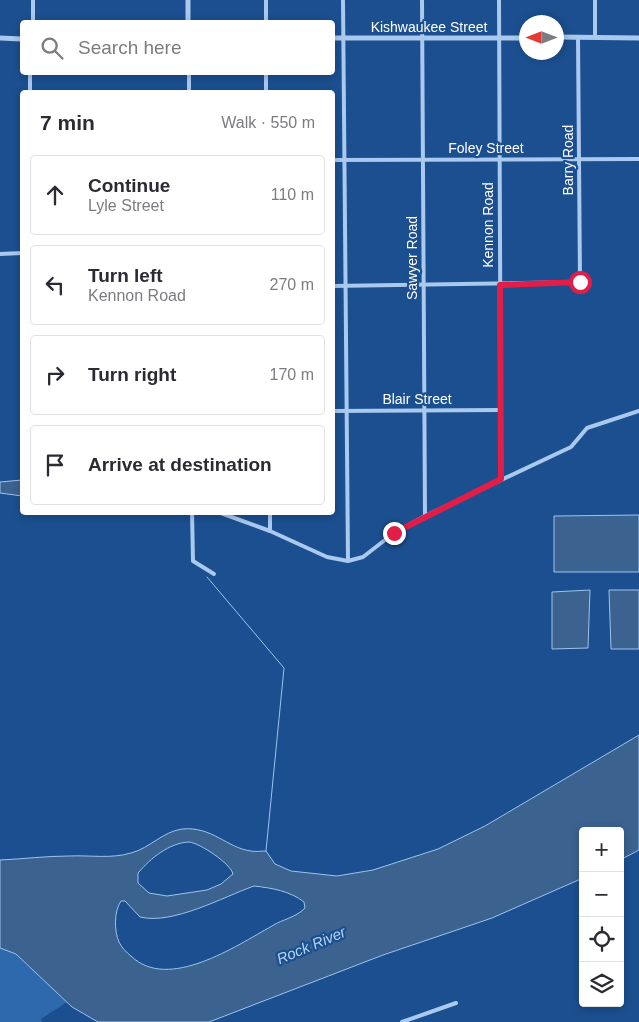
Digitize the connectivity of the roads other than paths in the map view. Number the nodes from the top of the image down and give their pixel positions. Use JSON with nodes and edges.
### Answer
{"nodes":[{"id":1,"x":33,"y":0,"type":"edge"},
{"id":2,"x":188,"y":0,"type":"edge"},
{"id":3,"x":266,"y":0,"type":"edge"},
{"id":4,"x":343,"y":0,"type":"edge"},
{"id":5,"x":422,"y":0,"type":"edge"},
{"id":6,"x":499,"y":0,"type":"edge"},
{"id":7,"x":594,"y":0,"type":"edge"},
{"id":8,"x":33,"y":20,"type":"edge"},
{"id":9,"x":188,"y":20,"type":"edge"},
{"id":10,"x":266,"y":20,"type":"edge"},
{"id":11,"x":564,"y":37,"type":"edge"},
{"id":12,"x":578,"y":37,"type":"junction"},
{"id":13,"x":595,"y":37,"type":"junction"},
{"id":14,"x":0,"y":38,"type":"edge"},
{"id":15,"x":335,"y":38,"type":"edge"},
{"id":16,"x":344,"y":38,"type":"junction"},
{"id":17,"x":499,"y":38,"type":"junction"},
{"id":18,"x":519,"y":38,"type":"edge"},
{"id":19,"x":639,"y":38,"type":"edge"},
{"id":20,"x":20,"y":39,"type":"edge"},
{"id":21,"x":422,"y":39,"type":"junction"},
{"id":22,"x":30,"y":75,"type":"edge"},
{"id":23,"x":189,"y":75,"type":"edge"},
{"id":24,"x":266,"y":75,"type":"edge"},
{"id":25,"x":30,"y":90,"type":"edge"},
{"id":26,"x":189,"y":90,"type":"edge"},
{"id":27,"x":266,"y":90,"type":"edge"},
{"id":28,"x":578,"y":159,"type":"junction"},
{"id":29,"x":639,"y":159,"type":"edge"},
{"id":30,"x":335,"y":160,"type":"edge"},
{"id":31,"x":344,"y":160,"type":"junction"},
{"id":32,"x":422,"y":160,"type":"junction"},
{"id":33,"x":499,"y":160,"type":"junction"},
{"id":34,"x":20,"y":253,"type":"edge"},
{"id":35,"x":0,"y":254,"type":"edge"},
{"id":36,"x":423,"y":284,"type":"junction"},
{"id":37,"x":500,"y":285,"type":"junction"},
{"id":38,"x":335,"y":286,"type":"edge"},
{"id":39,"x":346,"y":286,"type":"junction"},
{"id":40,"x":335,"y":410,"type":"edge"},
{"id":41,"x":346,"y":410,"type":"junction"},
{"id":42,"x":424,"y":410,"type":"junction"},
{"id":43,"x":501,"y":410,"type":"junction"},
{"id":44,"x":639,"y":410,"type":"edge"},
{"id":45,"x":501,"y":479,"type":"junction"},
{"id":46,"x":192,"y":515,"type":"edge"},
{"id":47,"x":226,"y":515,"type":"edge"},
{"id":48,"x":270,"y":515,"type":"edge"},
{"id":49,"x":426,"y":516,"type":"junction"},
{"id":50,"x":270,"y":531,"type":"junction"},
{"id":51,"x":348,"y":561,"type":"junction"},
{"id":52,"x":214,"y":574,"type":"dead end"},
{"id":53,"x":456,"y":1003,"type":"dead end"},
{"id":54,"x":402,"y":1022,"type":"edge"}],
"edges":[{"from":1,"to":8,"type":"street"},
{"from":2,"to":9,"type":"street"},
{"from":3,"to":10,"type":"street"},
{"from":4,"to":16,"type":"street"},
{"from":5,"to":21,"type":"street","name":"Sawyer Road"},
{"from":6,"to":17,"type":"street","name":"Kennon Road"},
{"from":7,"to":13,"type":"street"},
{"from":11,"to":12,"type":"street"},
{"from":12,"to":13,"type":"street"},
{"from":12,"to":28,"type":"street","name":"Barry Road"},
{"from":13,"to":19,"type":"street"},
{"from":14,"to":20,"type":"street"},
{"from":15,"to":16,"type":"street","name":"Kishwaukee Street"},
{"from":16,"to":21,"type":"street","name":"Kishwaukee Street"},
{"from":16,"to":31,"type":"street"},
{"from":17,"to":18,"type":"street","name":"Kishwaukee Street"},
{"from":17,"to":21,"type":"street","name":"Kishwaukee Street"},
{"from":17,"to":33,"type":"street","name":"Kennon Road"},
{"from":21,"to":32,"type":"street","name":"Sawyer Road"},
{"from":22,"to":25,"type":"street"},
{"from":23,"to":26,"type":"street"},
{"from":24,"to":27,"type":"street"},
{"from":28,"to":29,"type":"street","name":"Foley Street"},
{"from":28,"to":33,"type":"street","name":"Foley Street"},
{"from":28,"to":37,"type":"street","name":"Barry Road"},
{"from":30,"to":31,"type":"street","name":"Foley Street"},
{"from":31,"to":32,"type":"street","name":"Foley Street"},
{"from":31,"to":39,"type":"street"},
{"from":32,"to":33,"type":"street","name":"Foley Street"},
{"from":32,"to":36,"type":"street","name":"Sawyer Road"},
{"from":33,"to":37,"type":"street","name":"Kennon Road"},
{"from":34,"to":35,"type":"street"},
{"from":36,"to":37,"type":"street"},
{"from":36,"to":39,"type":"street"},
{"from":36,"to":42,"type":"street","name":"Sawyer Road"},
{"from":37,"to":43,"type":"street","name":"Kennon Road"},
{"from":38,"to":39,"type":"street"},
{"from":39,"to":41,"type":"street"},
{"from":40,"to":41,"type":"street","name":"Blair Street"},
{"from":41,"to":42,"type":"street","name":"Blair Street"},
{"from":41,"to":51,"type":"street"},
{"from":42,"to":43,"type":"street","name":"Blair Street"},
{"from":42,"to":49,"type":"street","name":"Sawyer Road"},
{"from":43,"to":45,"type":"street","name":"Kennon Road"},
{"from":44,"to":45,"type":"street"},
{"from":45,"to":49,"type":"street"},
{"from":46,"to":52,"type":"street"},
{"from":47,"to":50,"type":"street"},
{"from":48,"to":50,"type":"street"},
{"from":49,"to":51,"type":"street"},
{"from":50,"to":51,"type":"street"},
{"from":53,"to":54,"type":"street"}]}
